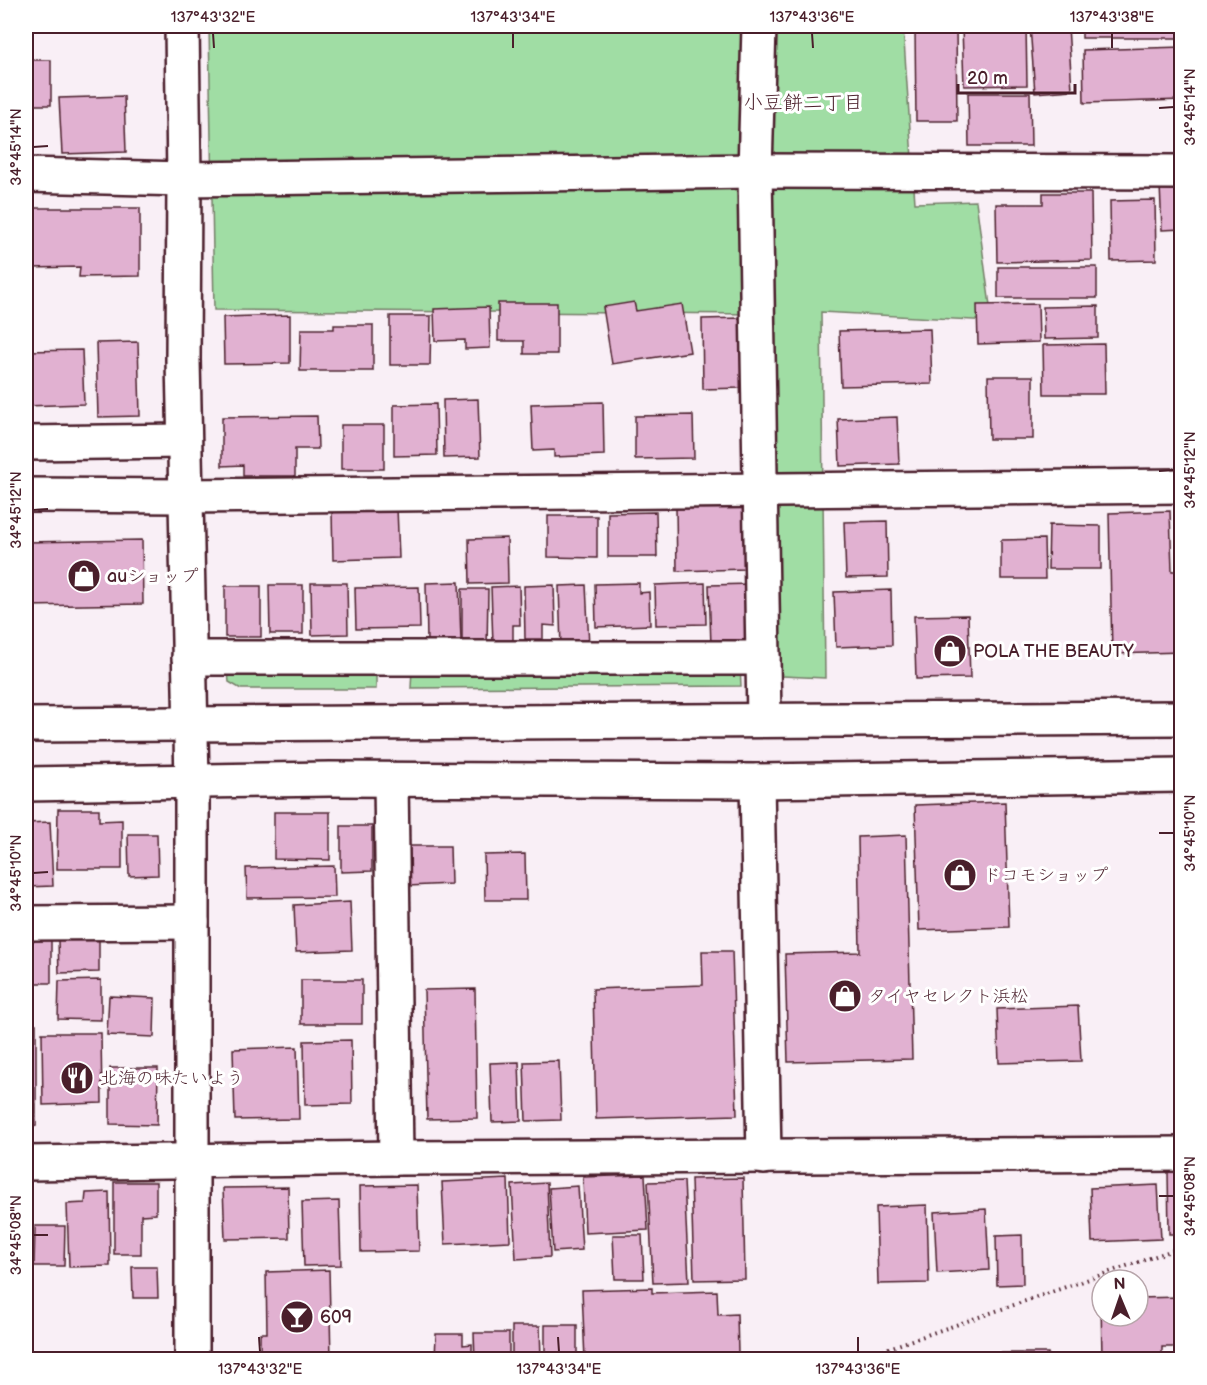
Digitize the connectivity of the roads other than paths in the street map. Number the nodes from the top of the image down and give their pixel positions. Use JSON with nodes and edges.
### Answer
{"nodes":[{"id":1,"x":182,"y":26,"type":"edge"},
{"id":2,"x":759,"y":26,"type":"edge"},
{"id":3,"x":755,"y":171,"type":"junction"},
{"id":4,"x":1182,"y":172,"type":"edge"},
{"id":5,"x":26,"y":175,"type":"edge"},
{"id":6,"x":184,"y":179,"type":"junction"},
{"id":7,"x":184,"y":441,"type":"junction"},
{"id":8,"x":26,"y":443,"type":"edge"},
{"id":9,"x":1182,"y":486,"type":"edge"},
{"id":10,"x":760,"y":490,"type":"junction"},
{"id":11,"x":26,"y":495,"type":"edge"},
{"id":12,"x":185,"y":496,"type":"junction"},
{"id":13,"x":189,"y":658,"type":"junction"},
{"id":14,"x":763,"y":658,"type":"junction"},
{"id":15,"x":1182,"y":718,"type":"edge"},
{"id":16,"x":764,"y":720,"type":"junction"},
{"id":17,"x":26,"y":725,"type":"edge"},
{"id":18,"x":190,"y":725,"type":"junction"},
{"id":19,"x":1182,"y":775,"type":"edge"},
{"id":20,"x":391,"y":780,"type":"junction"},
{"id":21,"x":757,"y":781,"type":"junction"},
{"id":22,"x":192,"y":782,"type":"junction"},
{"id":23,"x":26,"y":784,"type":"edge"},
{"id":24,"x":192,"y":922,"type":"junction"},
{"id":25,"x":26,"y":923,"type":"edge"},
{"id":26,"x":1182,"y":1154,"type":"edge"},
{"id":27,"x":764,"y":1156,"type":"junction"},
{"id":28,"x":396,"y":1158,"type":"junction"},
{"id":29,"x":192,"y":1162,"type":"junction"},
{"id":30,"x":26,"y":1163,"type":"edge"},
{"id":31,"x":192,"y":1359,"type":"edge"}],
"edges":[{"from":1,"to":6,"type":"street"},
{"from":2,"to":3,"type":"street"},
{"from":3,"to":4,"type":"street"},
{"from":3,"to":6,"type":"street"},
{"from":3,"to":10,"type":"street"},
{"from":5,"to":6,"type":"street"},
{"from":6,"to":7,"type":"street"},
{"from":7,"to":8,"type":"street"},
{"from":7,"to":12,"type":"street"},
{"from":9,"to":10,"type":"street"},
{"from":10,"to":12,"type":"street"},
{"from":10,"to":14,"type":"street"},
{"from":11,"to":12,"type":"street"},
{"from":12,"to":13,"type":"street"},
{"from":13,"to":14,"type":"street"},
{"from":13,"to":18,"type":"street"},
{"from":14,"to":16,"type":"street"},
{"from":15,"to":16,"type":"street"},
{"from":16,"to":18,"type":"street"},
{"from":17,"to":18,"type":"street"},
{"from":18,"to":22,"type":"street"},
{"from":19,"to":21,"type":"street"},
{"from":20,"to":21,"type":"street"},
{"from":20,"to":22,"type":"street"},
{"from":20,"to":28,"type":"street"},
{"from":21,"to":27,"type":"street"},
{"from":22,"to":23,"type":"street"},
{"from":22,"to":24,"type":"street"},
{"from":24,"to":25,"type":"street"},
{"from":24,"to":29,"type":"street"},
{"from":26,"to":27,"type":"street"},
{"from":27,"to":28,"type":"street"},
{"from":28,"to":29,"type":"street"},
{"from":29,"to":30,"type":"street"},
{"from":29,"to":31,"type":"street"}]}
